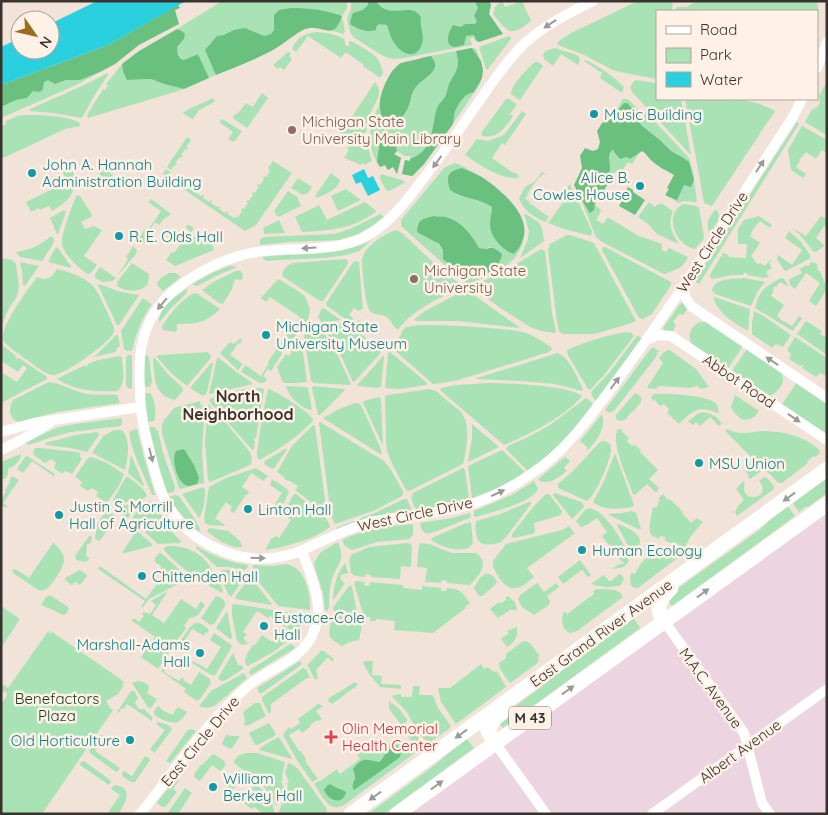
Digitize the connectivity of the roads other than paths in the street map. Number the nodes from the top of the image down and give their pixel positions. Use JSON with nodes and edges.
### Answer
{"nodes":[{"id":1,"x":593,"y":1,"type":"edge"},
{"id":2,"x":827,"y":42,"type":"edge"},
{"id":3,"x":818,"y":66,"type":"edge"},
{"id":4,"x":802,"y":100,"type":"edge"},
{"id":5,"x":684,"y":285,"type":"junction"},
{"id":6,"x":648,"y":339,"type":"junction"},
{"id":7,"x":827,"y":398,"type":"edge"},
{"id":8,"x":140,"y":407,"type":"junction"},
{"id":9,"x":55,"y":420,"type":"junction"},
{"id":10,"x":1,"y":432,"type":"edge"},
{"id":11,"x":827,"y":440,"type":"edge"},
{"id":12,"x":1,"y":450,"type":"edge"},
{"id":13,"x":827,"y":470,"type":"edge"},
{"id":14,"x":827,"y":504,"type":"edge"},
{"id":15,"x":302,"y":551,"type":"junction"},
{"id":16,"x":690,"y":569,"type":"junction"},
{"id":17,"x":664,"y":622,"type":"junction"},
{"id":18,"x":548,"y":672,"type":"junction"},
{"id":19,"x":827,"y":689,"type":"edge"},
{"id":20,"x":495,"y":743,"type":"junction"},
{"id":21,"x":747,"y":747,"type":"junction"},
{"id":22,"x":140,"y":814,"type":"edge"},
{"id":23,"x":351,"y":814,"type":"edge"},
{"id":24,"x":397,"y":814,"type":"edge"},
{"id":25,"x":546,"y":814,"type":"edge"},
{"id":26,"x":652,"y":814,"type":"edge"},
{"id":27,"x":770,"y":814,"type":"edge"}],
"edges":[{"from":1,"to":8,"type":"street","name":"West Circle Drive","one_way":true},
{"from":2,"to":3,"type":"street"},
{"from":5,"to":4,"type":"street","name":"West Circle Drive","one_way":true},
{"from":5,"to":6,"type":"street","name":"West Circle Drive"},
{"from":7,"to":5,"type":"street","one_way":true},
{"from":6,"to":11,"type":"street","name":"Abbot Road","one_way":true},
{"from":15,"to":6,"type":"street","name":"West Circle Drive","one_way":true},
{"from":8,"to":9,"type":"street"},
{"from":8,"to":15,"type":"street","name":"West Circle Drive","one_way":true},
{"from":9,"to":10,"type":"street"},
{"from":9,"to":12,"type":"street"},
{"from":13,"to":16,"type":"main road","name":"East Grand River Avenue","number":"M 43","one_way":true},
{"from":17,"to":14,"type":"main road","name":"East Grand River Avenue","number":"M 43","one_way":true},
{"from":15,"to":22,"type":"street","name":"East Circle Drive"},
{"from":16,"to":17,"type":"main road"},
{"from":16,"to":18,"type":"main road","name":"East Grand River Avenue","number":"M 43"},
{"from":20,"to":17,"type":"main road","name":"East Grand River Avenue","number":"M 43","one_way":true},
{"from":17,"to":21,"type":"street","name":"M.A.C. Avenue"},
{"from":18,"to":20,"type":"main road"},
{"from":18,"to":23,"type":"main road","name":"East Grand River Avenue","number":"M 43","one_way":true},
{"from":19,"to":21,"type":"street","name":"Albert Avenue"},
{"from":24,"to":20,"type":"main road","name":"East Grand River Avenue","number":"M 43","one_way":true},
{"from":20,"to":25,"type":"street"},
{"from":21,"to":26,"type":"street","name":"Albert Avenue"},
{"from":21,"to":27,"type":"street","name":"M.A.C. Avenue"}]}
